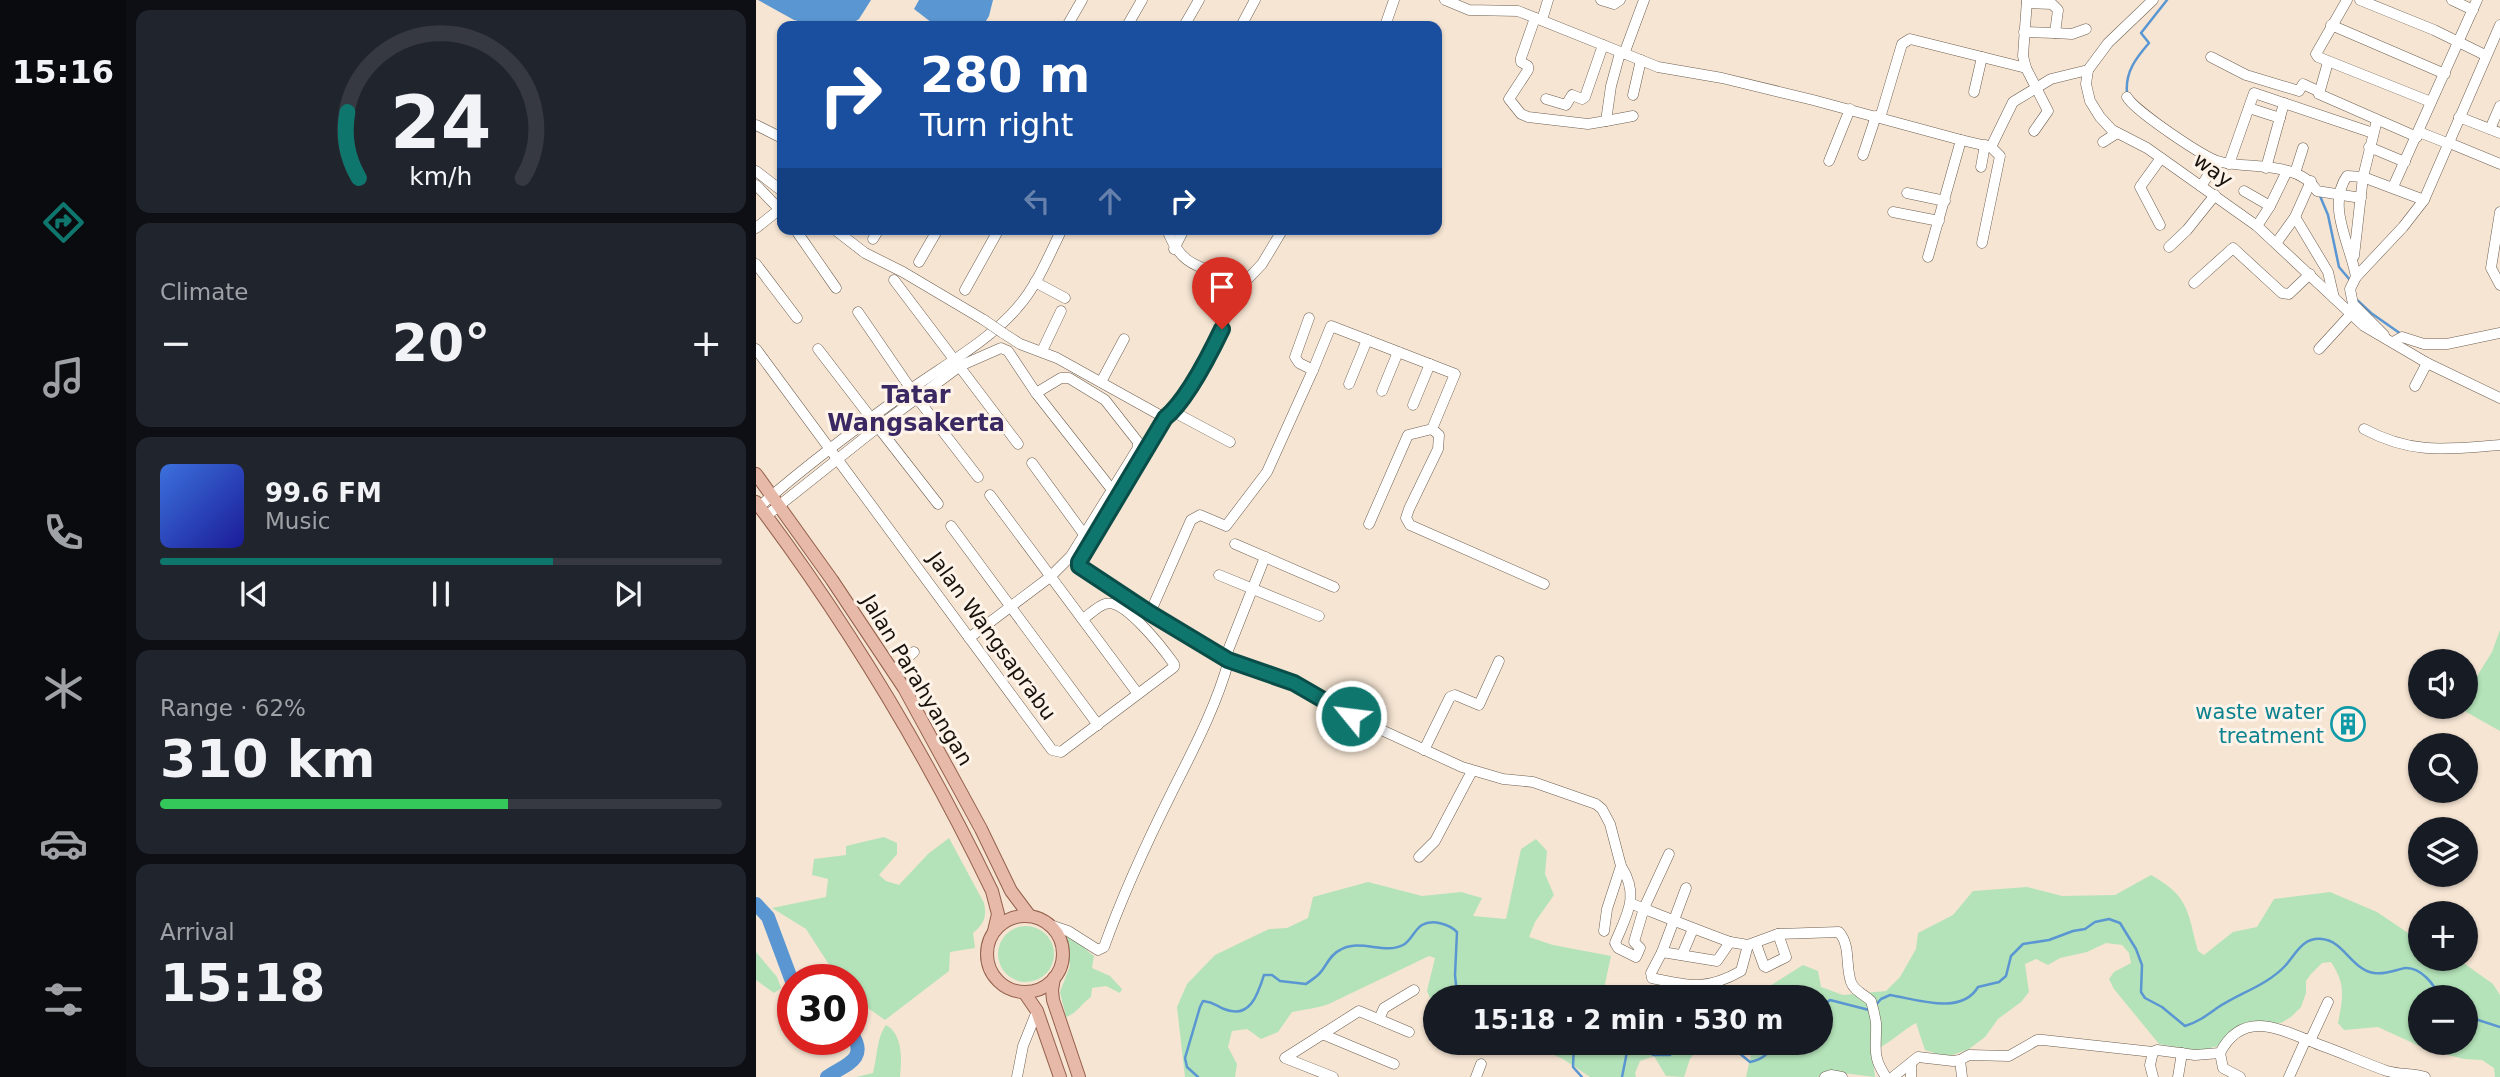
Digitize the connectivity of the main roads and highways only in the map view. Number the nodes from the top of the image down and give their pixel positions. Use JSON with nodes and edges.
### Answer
{"nodes":[{"id":1,"x":756,"y":474,"type":"edge"},
{"id":2,"x":760,"y":508,"type":"edge"},
{"id":3,"x":1029,"y":915,"type":"junction"},
{"id":4,"x":993,"y":931,"type":"junction"},
{"id":5,"x":1054,"y":978,"type":"junction"},
{"id":6,"x":1024,"y":992,"type":"junction"},
{"id":7,"x":1060,"y":1077,"type":"edge"},
{"id":8,"x":1079,"y":1077,"type":"edge"}],
"edges":[{"from":1,"to":3,"type":"main road","name":"Jalan Parahyangan"},
{"from":2,"to":4,"type":"main road","name":"Jalan Parahyangan"},
{"from":3,"to":4,"type":"main road"},
{"from":3,"to":5,"type":"main road"},
{"from":4,"to":6,"type":"main road"},
{"from":5,"to":6,"type":"main road"},
{"from":5,"to":8,"type":"main road"},
{"from":6,"to":7,"type":"main road"}]}
